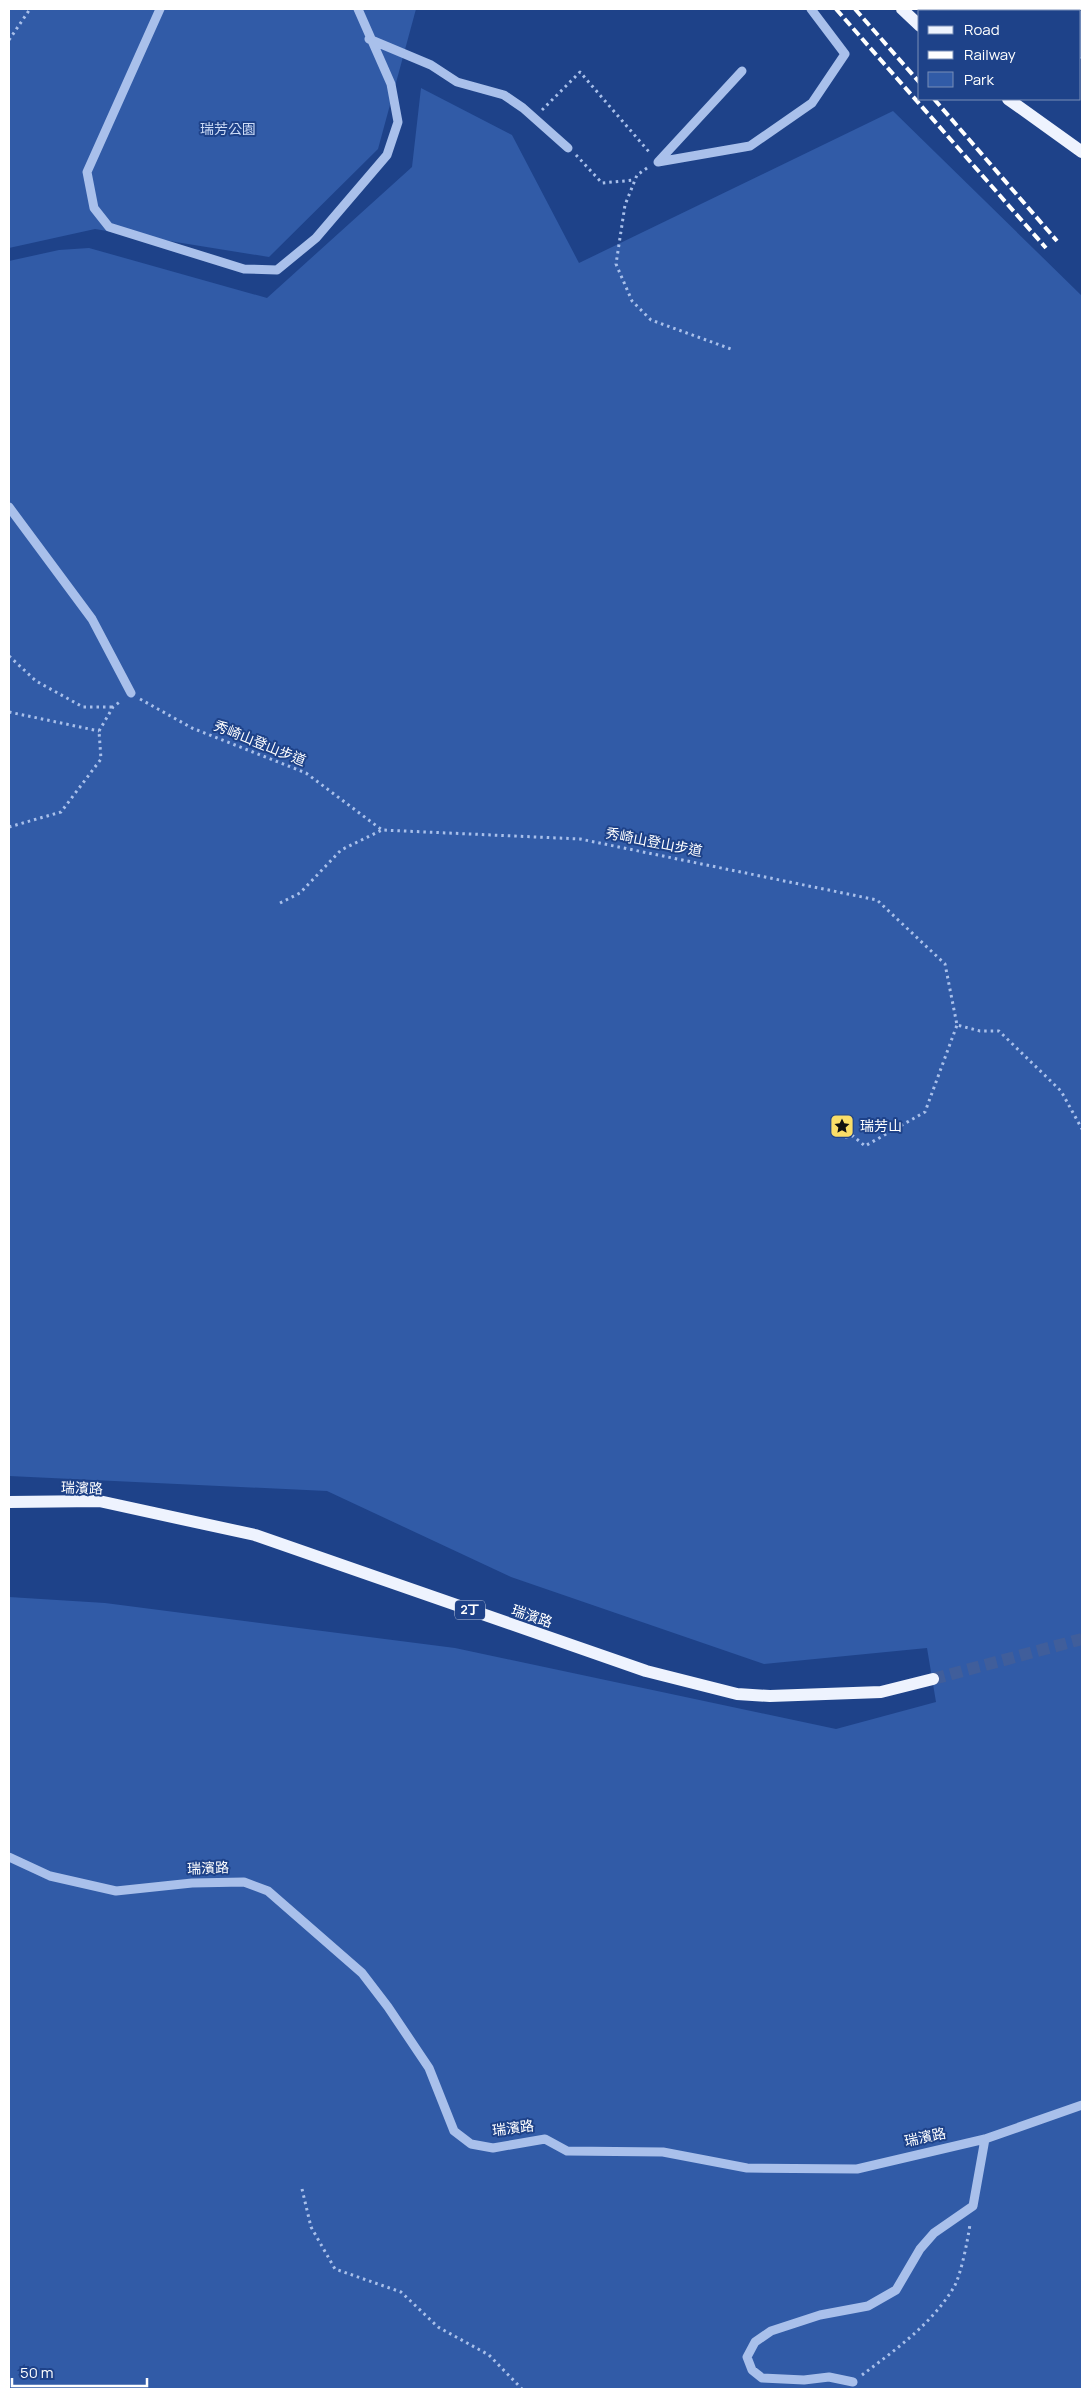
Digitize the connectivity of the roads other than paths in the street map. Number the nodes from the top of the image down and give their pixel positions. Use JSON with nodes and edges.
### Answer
{"nodes":[{"id":1,"x":160,"y":9,"type":"edge"},
{"id":2,"x":358,"y":9,"type":"edge"},
{"id":3,"x":811,"y":9,"type":"edge"},
{"id":4,"x":902,"y":9,"type":"edge"},
{"id":5,"x":918,"y":24,"type":"edge"},
{"id":6,"x":369,"y":39,"type":"junction"},
{"id":7,"x":742,"y":71,"type":"dead end"},
{"id":8,"x":1009,"y":100,"type":"edge"},
{"id":9,"x":568,"y":148,"type":"road end"},
{"id":10,"x":1082,"y":152,"type":"edge"},
{"id":11,"x":9,"y":507,"type":"edge"},
{"id":12,"x":131,"y":693,"type":"road end"},
{"id":13,"x":9,"y":1502,"type":"edge"},
{"id":14,"x":933,"y":1679,"type":"tunnel mouth"},
{"id":15,"x":9,"y":1856,"type":"edge"},
{"id":16,"x":1082,"y":2105,"type":"edge"},
{"id":17,"x":985,"y":2139,"type":"junction"},
{"id":18,"x":853,"y":2382,"type":"road end"}],
"edges":[{"from":1,"to":6,"type":"street"},
{"from":2,"to":6,"type":"street"},
{"from":3,"to":7,"type":"street"},
{"from":4,"to":5,"type":"main road"},
{"from":6,"to":9,"type":"street"},
{"from":8,"to":10,"type":"main road"},
{"from":11,"to":12,"type":"street"},
{"from":13,"to":14,"type":"main road","name":"瑞濱路","number":"2丁"},
{"from":15,"to":17,"type":"street","name":"瑞濱路"},
{"from":16,"to":17,"type":"street","name":"瑞濱路"},
{"from":17,"to":18,"type":"street"}]}
